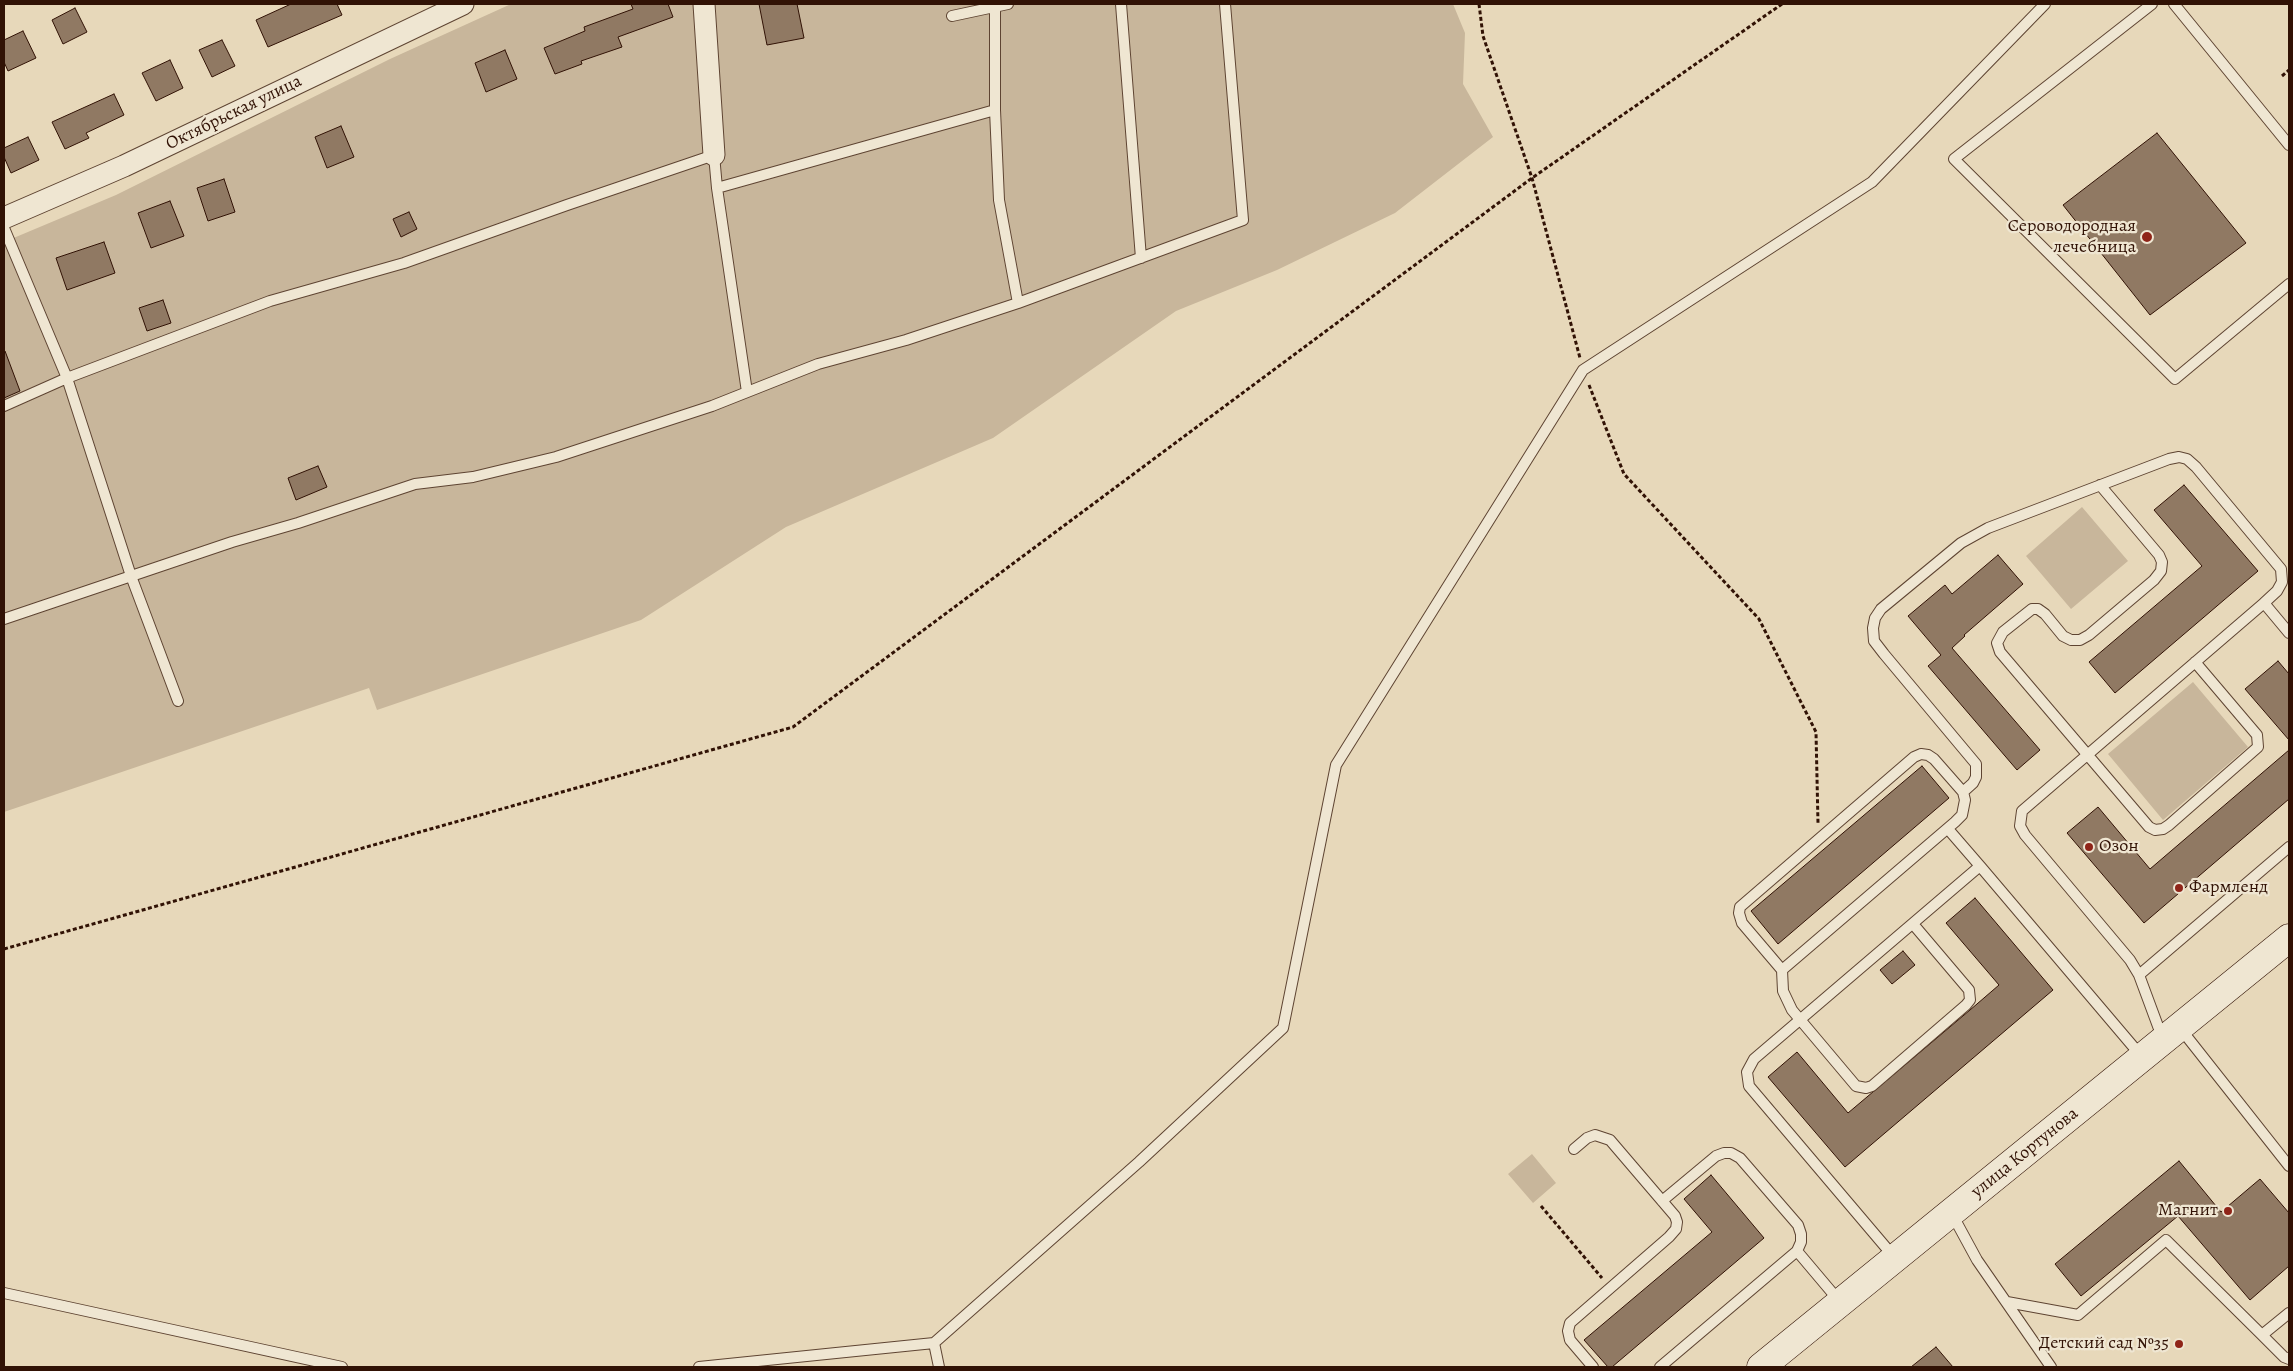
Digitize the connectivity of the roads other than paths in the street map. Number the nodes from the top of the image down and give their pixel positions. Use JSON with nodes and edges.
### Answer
{"nodes":[{"id":1,"x":463,"y":4,"type":"edge"},
{"id":2,"x":704,"y":4,"type":"edge"},
{"id":3,"x":1008,"y":4,"type":"edge"},
{"id":4,"x":1121,"y":4,"type":"edge"},
{"id":5,"x":1224,"y":4,"type":"edge"},
{"id":6,"x":2045,"y":4,"type":"edge"},
{"id":7,"x":2152,"y":4,"type":"edge"},
{"id":8,"x":2174,"y":4,"type":"edge"},
{"id":9,"x":995,"y":5,"type":"junction"},
{"id":10,"x":952,"y":16,"type":"dead end"},
{"id":11,"x":995,"y":110,"type":"junction"},
{"id":12,"x":2289,"y":145,"type":"edge"},
{"id":13,"x":714,"y":156,"type":"junction"},
{"id":14,"x":717,"y":188,"type":"junction"},
{"id":15,"x":4,"y":218,"type":"edge"},
{"id":16,"x":4,"y":228,"type":"edge"},
{"id":17,"x":1141,"y":258,"type":"junction"},
{"id":18,"x":2289,"y":284,"type":"edge"},
{"id":19,"x":1018,"y":303,"type":"junction"},
{"id":20,"x":68,"y":378,"type":"junction"},
{"id":21,"x":748,"y":392,"type":"junction"},
{"id":22,"x":4,"y":406,"type":"edge"},
{"id":23,"x":2100,"y":485,"type":"junction"},
{"id":24,"x":131,"y":576,"type":"junction"},
{"id":25,"x":2264,"y":603,"type":"junction"},
{"id":26,"x":4,"y":620,"type":"edge"},
{"id":27,"x":2289,"y":633,"type":"edge"},
{"id":28,"x":2195,"y":662,"type":"junction"},
{"id":29,"x":178,"y":701,"type":"dead end"},
{"id":30,"x":2086,"y":754,"type":"junction"},
{"id":31,"x":1963,"y":792,"type":"junction"},
{"id":32,"x":1948,"y":828,"type":"junction"},
{"id":33,"x":2289,"y":847,"type":"edge"},
{"id":34,"x":1980,"y":866,"type":"junction"},
{"id":35,"x":1912,"y":924,"type":"junction"},
{"id":36,"x":2289,"y":938,"type":"edge"},
{"id":37,"x":1782,"y":970,"type":"junction"},
{"id":38,"x":2139,"y":975,"type":"junction"},
{"id":39,"x":1800,"y":1020,"type":"junction"},
{"id":40,"x":2172,"y":1034,"type":"junction"},
{"id":41,"x":2143,"y":1058,"type":"junction"},
{"id":42,"x":1574,"y":1149,"type":"dead end"},
{"id":43,"x":2289,"y":1166,"type":"edge"},
{"id":44,"x":1662,"y":1201,"type":"junction"},
{"id":45,"x":1951,"y":1213,"type":"junction"},
{"id":46,"x":1797,"y":1251,"type":"junction"},
{"id":47,"x":1896,"y":1258,"type":"junction"},
{"id":48,"x":4,"y":1293,"type":"edge"},
{"id":49,"x":2007,"y":1302,"type":"junction"},
{"id":50,"x":1841,"y":1303,"type":"junction"},
{"id":51,"x":2289,"y":1313,"type":"edge"},
{"id":52,"x":2262,"y":1335,"type":"junction"},
{"id":53,"x":934,"y":1343,"type":"junction"},
{"id":54,"x":2289,"y":1359,"type":"edge"},
{"id":55,"x":342,"y":1367,"type":"edge"},
{"id":56,"x":700,"y":1367,"type":"edge"},
{"id":57,"x":939,"y":1367,"type":"edge"},
{"id":58,"x":1593,"y":1367,"type":"edge"},
{"id":59,"x":1660,"y":1367,"type":"edge"},
{"id":60,"x":1761,"y":1367,"type":"edge"},
{"id":61,"x":2051,"y":1367,"type":"edge"}],
"edges":[{"from":1,"to":15,"type":"street","name":"Октябрьская улица"},
{"from":2,"to":13,"type":"street"},
{"from":3,"to":9,"type":"lane"},
{"from":4,"to":17,"type":"lane"},
{"from":5,"to":17,"type":"lane"},
{"from":6,"to":53,"type":"lane"},
{"from":7,"to":18,"type":"lane"},
{"from":8,"to":12,"type":"lane"},
{"from":9,"to":10,"type":"lane"},
{"from":9,"to":11,"type":"lane"},
{"from":11,"to":14,"type":"lane"},
{"from":11,"to":19,"type":"lane"},
{"from":13,"to":14,"type":"lane"},
{"from":13,"to":20,"type":"lane"},
{"from":14,"to":21,"type":"lane"},
{"from":16,"to":20,"type":"lane"},
{"from":17,"to":19,"type":"lane"},
{"from":19,"to":21,"type":"lane"},
{"from":20,"to":22,"type":"lane"},
{"from":20,"to":24,"type":"lane"},
{"from":21,"to":24,"type":"lane"},
{"from":23,"to":25,"type":"lane"},
{"from":23,"to":30,"type":"lane"},
{"from":23,"to":31,"type":"lane"},
{"from":24,"to":26,"type":"lane"},
{"from":24,"to":29,"type":"lane"},
{"from":25,"to":27,"type":"lane"},
{"from":25,"to":28,"type":"lane"},
{"from":28,"to":30,"type":"lane"},
{"from":28,"to":30,"type":"lane"},
{"from":30,"to":38,"type":"lane"},
{"from":31,"to":32,"type":"lane"},
{"from":31,"to":37,"type":"lane"},
{"from":32,"to":34,"type":"lane"},
{"from":32,"to":37,"type":"lane"},
{"from":33,"to":38,"type":"lane"},
{"from":34,"to":35,"type":"lane"},
{"from":34,"to":41,"type":"lane"},
{"from":35,"to":39,"type":"lane"},
{"from":35,"to":39,"type":"lane"},
{"from":36,"to":40,"type":"main road","name":"улица Кортунова"},
{"from":37,"to":39,"type":"lane"},
{"from":38,"to":40,"type":"lane"},
{"from":39,"to":47,"type":"lane"},
{"from":40,"to":41,"type":"main road","name":"улица Кортунова"},
{"from":40,"to":43,"type":"lane"},
{"from":41,"to":45,"type":"main road","name":"улица Кортунова"},
{"from":42,"to":44,"type":"lane"},
{"from":44,"to":46,"type":"lane"},
{"from":44,"to":58,"type":"lane"},
{"from":45,"to":47,"type":"main road","name":"улица Кортунова"},
{"from":45,"to":49,"type":"lane"},
{"from":46,"to":50,"type":"lane"},
{"from":46,"to":59,"type":"lane"},
{"from":47,"to":50,"type":"main road","name":"улица Кортунова"},
{"from":48,"to":55,"type":"lane"},
{"from":49,"to":52,"type":"lane"},
{"from":49,"to":61,"type":"lane"},
{"from":50,"to":60,"type":"main road","name":"улица Кортунова"},
{"from":51,"to":52,"type":"lane"},
{"from":52,"to":54,"type":"lane"},
{"from":53,"to":56,"type":"lane"},
{"from":53,"to":57,"type":"lane"}]}
